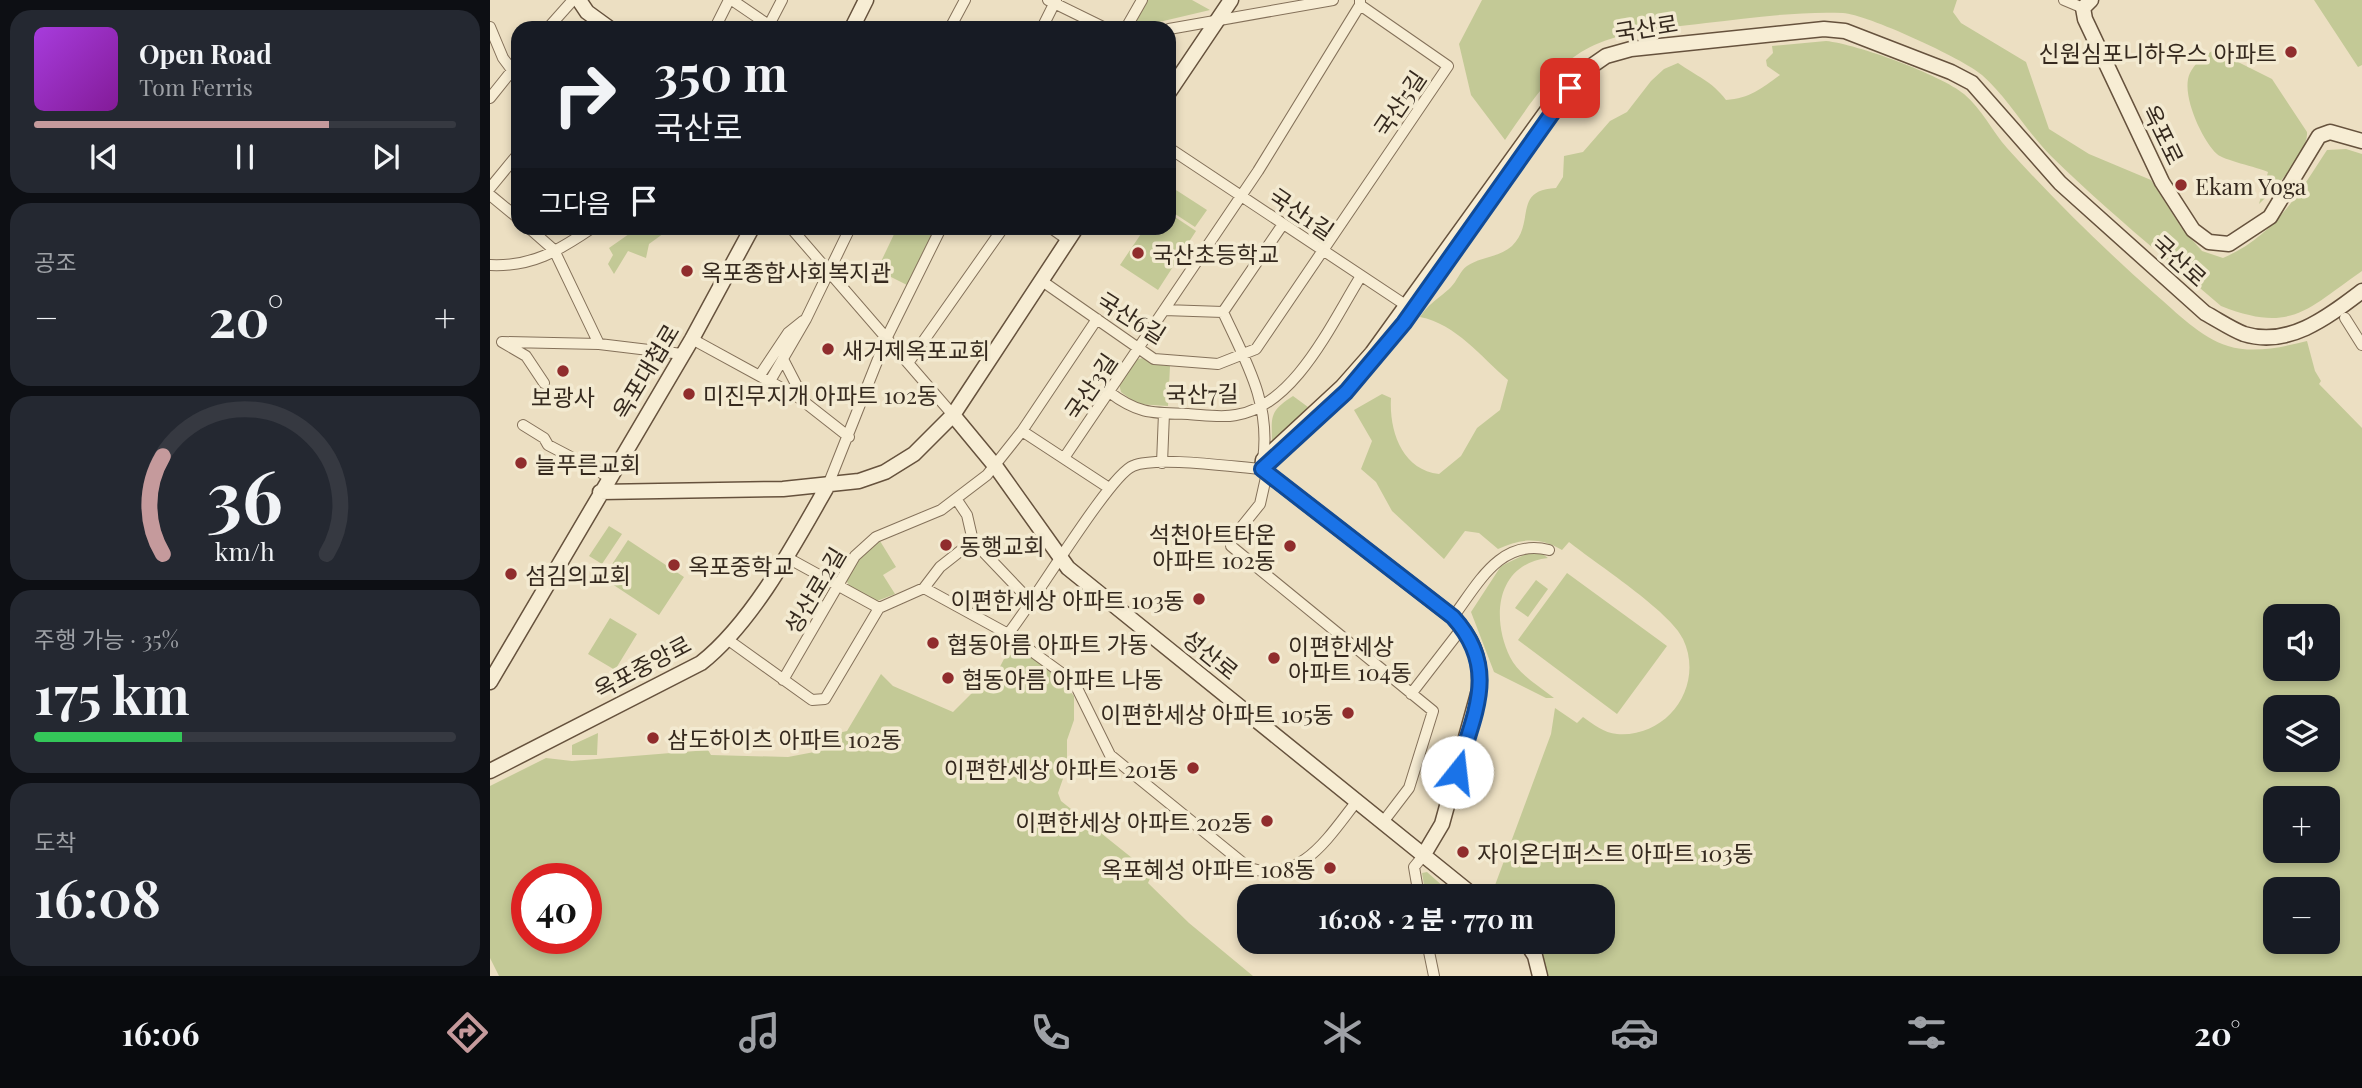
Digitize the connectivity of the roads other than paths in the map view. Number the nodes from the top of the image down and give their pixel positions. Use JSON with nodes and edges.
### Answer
{"nodes":[{"id":1,"x":573,"y":0,"type":"edge"},
{"id":2,"x":579,"y":0,"type":"edge"},
{"id":3,"x":730,"y":0,"type":"edge"},
{"id":4,"x":782,"y":0,"type":"edge"},
{"id":5,"x":866,"y":0,"type":"edge"},
{"id":6,"x":965,"y":0,"type":"edge"},
{"id":7,"x":1142,"y":0,"type":"edge"},
{"id":8,"x":1231,"y":0,"type":"edge"},
{"id":9,"x":1333,"y":0,"type":"edge"},
{"id":10,"x":2064,"y":0,"type":"edge"},
{"id":11,"x":1053,"y":1,"type":"edge"},
{"id":12,"x":1360,"y":2,"type":"edge"},
{"id":13,"x":2087,"y":4,"type":"edge"},
{"id":14,"x":554,"y":21,"type":"edge"},
{"id":15,"x":599,"y":21,"type":"edge"},
{"id":16,"x":719,"y":21,"type":"edge"},
{"id":17,"x":763,"y":21,"type":"edge"},
{"id":18,"x":773,"y":21,"type":"edge"},
{"id":19,"x":856,"y":21,"type":"edge"},
{"id":20,"x":954,"y":21,"type":"edge"},
{"id":21,"x":1045,"y":21,"type":"edge"},
{"id":22,"x":1092,"y":21,"type":"edge"},
{"id":23,"x":1130,"y":21,"type":"edge"},
{"id":24,"x":1217,"y":21,"type":"junction"},
{"id":25,"x":490,"y":27,"type":"edge"},
{"id":26,"x":1176,"y":28,"type":"edge"},
{"id":27,"x":511,"y":63,"type":"edge"},
{"id":28,"x":511,"y":76,"type":"edge"},
{"id":29,"x":1176,"y":82,"type":"edge"},
{"id":30,"x":490,"y":98,"type":"edge"},
{"id":31,"x":2362,"y":141,"type":"edge"},
{"id":32,"x":1176,"y":153,"type":"edge"},
{"id":33,"x":511,"y":162,"type":"edge"},
{"id":34,"x":490,"y":188,"type":"edge"},
{"id":35,"x":490,"y":195,"type":"edge"},
{"id":36,"x":1241,"y":195,"type":"junction"},
{"id":37,"x":511,"y":212,"type":"edge"},
{"id":38,"x":1283,"y":224,"type":"junction"},
{"id":39,"x":539,"y":235,"type":"edge"},
{"id":40,"x":580,"y":235,"type":"edge"},
{"id":41,"x":748,"y":235,"type":"edge"},
{"id":42,"x":797,"y":235,"type":"edge"},
{"id":43,"x":846,"y":235,"type":"edge"},
{"id":44,"x":938,"y":235,"type":"edge"},
{"id":45,"x":998,"y":235,"type":"edge"},
{"id":46,"x":1071,"y":235,"type":"edge"},
{"id":47,"x":554,"y":250,"type":"junction"},
{"id":48,"x":1322,"y":250,"type":"junction"},
{"id":49,"x":490,"y":265,"type":"edge"},
{"id":50,"x":828,"y":271,"type":"junction"},
{"id":51,"x":1362,"y":276,"type":"junction"},
{"id":52,"x":1042,"y":281,"type":"junction"},
{"id":53,"x":2362,"y":291,"type":"edge"},
{"id":54,"x":1410,"y":307,"type":"junction"},
{"id":55,"x":1164,"y":310,"type":"junction"},
{"id":56,"x":2348,"y":310,"type":"edge"},
{"id":57,"x":1223,"y":312,"type":"junction"},
{"id":58,"x":806,"y":319,"type":"junction"},
{"id":59,"x":1097,"y":319,"type":"junction"},
{"id":60,"x":692,"y":339,"type":"junction"},
{"id":61,"x":886,"y":339,"type":"junction"},
{"id":62,"x":599,"y":344,"type":"junction"},
{"id":63,"x":2362,"y":345,"type":"edge"},
{"id":64,"x":1139,"y":349,"type":"junction"},
{"id":65,"x":682,"y":354,"type":"junction"},
{"id":66,"x":1243,"y":355,"type":"junction"},
{"id":67,"x":784,"y":361,"type":"junction"},
{"id":68,"x":908,"y":363,"type":"junction"},
{"id":69,"x":760,"y":375,"type":"junction"},
{"id":70,"x":771,"y":381,"type":"junction"},
{"id":71,"x":544,"y":383,"type":"dead end"},
{"id":72,"x":1109,"y":392,"type":"junction"},
{"id":73,"x":798,"y":397,"type":"junction"},
{"id":74,"x":1264,"y":407,"type":"junction"},
{"id":75,"x":1164,"y":414,"type":"junction"},
{"id":76,"x":953,"y":415,"type":"junction"},
{"id":77,"x":523,"y":425,"type":"dead end"},
{"id":78,"x":1022,"y":431,"type":"junction"},
{"id":79,"x":849,"y":437,"type":"junction"},
{"id":80,"x":1064,"y":458,"type":"junction"},
{"id":81,"x":1162,"y":463,"type":"junction"},
{"id":82,"x":996,"y":467,"type":"junction"},
{"id":83,"x":1264,"y":467,"type":"junction"},
{"id":84,"x":609,"y":477,"type":"junction"},
{"id":85,"x":828,"y":485,"type":"junction"},
{"id":86,"x":1109,"y":488,"type":"junction"},
{"id":87,"x":600,"y":492,"type":"junction"},
{"id":88,"x":957,"y":500,"type":"junction"},
{"id":89,"x":973,"y":541,"type":"junction"},
{"id":90,"x":1549,"y":550,"type":"dead end"},
{"id":91,"x":786,"y":557,"type":"junction"},
{"id":92,"x":1061,"y":559,"type":"junction"},
{"id":93,"x":837,"y":586,"type":"junction"},
{"id":94,"x":924,"y":588,"type":"junction"},
{"id":95,"x":1032,"y":603,"type":"junction"},
{"id":96,"x":879,"y":608,"type":"junction"},
{"id":97,"x":1458,"y":623,"type":"junction"},
{"id":98,"x":1008,"y":634,"type":"junction"},
{"id":99,"x":727,"y":639,"type":"junction"},
{"id":100,"x":783,"y":680,"type":"junction"},
{"id":101,"x":490,"y":682,"type":"edge"},
{"id":102,"x":1411,"y":694,"type":"junction"},
{"id":103,"x":490,"y":771,"type":"edge"},
{"id":104,"x":1357,"y":801,"type":"junction"},
{"id":105,"x":1383,"y":822,"type":"junction"},
{"id":106,"x":1423,"y":856,"type":"junction"},
{"id":107,"x":1417,"y":884,"type":"edge"},
{"id":108,"x":1459,"y":884,"type":"edge"},
{"id":109,"x":1429,"y":954,"type":"edge"},
{"id":110,"x":1534,"y":954,"type":"edge"},
{"id":111,"x":1434,"y":976,"type":"edge"},
{"id":112,"x":1541,"y":976,"type":"edge"}],
"edges":[{"from":1,"to":14,"type":"street"},
{"from":2,"to":15,"type":"street"},
{"from":3,"to":16,"type":"street"},
{"from":3,"to":17,"type":"street"},
{"from":4,"to":18,"type":"street"},
{"from":5,"to":19,"type":"street"},
{"from":6,"to":20,"type":"street"},
{"from":7,"to":23,"type":"street"},
{"from":8,"to":24,"type":"street"},
{"from":9,"to":24,"type":"street"},
{"from":10,"to":13,"type":"street"},
{"from":11,"to":21,"type":"street"},
{"from":11,"to":22,"type":"street"},
{"from":12,"to":36,"type":"street","name":"국산3길"},
{"from":12,"to":48,"type":"street","name":"국산5길"},
{"from":13,"to":31,"type":"street","name":"옥포로"},
{"from":24,"to":26,"type":"street"},
{"from":24,"to":29,"type":"street"},
{"from":25,"to":27,"type":"street"},
{"from":28,"to":30,"type":"street"},
{"from":32,"to":36,"type":"street","name":"국산1길"},
{"from":33,"to":34,"type":"street"},
{"from":35,"to":37,"type":"street"},
{"from":36,"to":38,"type":"street","name":"국산1길"},
{"from":36,"to":55,"type":"street","name":"국산3길"},
{"from":38,"to":48,"type":"street","name":"국산1길"},
{"from":38,"to":57,"type":"street"},
{"from":39,"to":47,"type":"street"},
{"from":40,"to":47,"type":"street"},
{"from":41,"to":60,"type":"street","name":"옥포대첩로"},
{"from":42,"to":50,"type":"street"},
{"from":43,"to":50,"type":"street"},
{"from":44,"to":61,"type":"street"},
{"from":45,"to":68,"type":"street"},
{"from":46,"to":52,"type":"street"},
{"from":47,"to":49,"type":"street"},
{"from":47,"to":62,"type":"street"},
{"from":48,"to":51,"type":"street","name":"국산1길"},
{"from":48,"to":66,"type":"street"},
{"from":50,"to":58,"type":"street"},
{"from":50,"to":61,"type":"street"},
{"from":51,"to":54,"type":"street","name":"국산1길"},
{"from":51,"to":74,"type":"street","name":"국산7길"},
{"from":52,"to":59,"type":"street","name":"국산6길"},
{"from":52,"to":76,"type":"street"},
{"from":53,"to":54,"type":"street","name":"국산로"},
{"from":54,"to":56,"type":"street","name":"국산로"},
{"from":54,"to":83,"type":"street","name":"국산로"},
{"from":55,"to":57,"type":"street"},
{"from":55,"to":64,"type":"street","name":"국산3길"},
{"from":56,"to":63,"type":"street"},
{"from":57,"to":66,"type":"street"},
{"from":58,"to":67,"type":"street"},
{"from":58,"to":69,"type":"street"},
{"from":59,"to":64,"type":"street","name":"국산6길"},
{"from":59,"to":78,"type":"street","name":"성산로2길"},
{"from":60,"to":65,"type":"street","name":"옥포대첩로"},
{"from":60,"to":69,"type":"street"},
{"from":61,"to":68,"type":"street"},
{"from":61,"to":79,"type":"street"},
{"from":62,"to":65,"type":"street"},
{"from":62,"to":71,"type":"street"},
{"from":64,"to":66,"type":"street","name":"국산6길"},
{"from":64,"to":72,"type":"street","name":"국산3길"},
{"from":65,"to":84,"type":"street","name":"옥포대첩로"},
{"from":66,"to":74,"type":"street"},
{"from":67,"to":70,"type":"street"},
{"from":67,"to":73,"type":"street"},
{"from":68,"to":76,"type":"street"},
{"from":69,"to":70,"type":"street"},
{"from":70,"to":73,"type":"street"},
{"from":72,"to":75,"type":"street","name":"국산7길"},
{"from":72,"to":80,"type":"street","name":"국산3길"},
{"from":73,"to":79,"type":"street"},
{"from":74,"to":75,"type":"street","name":"국산7길"},
{"from":74,"to":83,"type":"street"},
{"from":75,"to":81,"type":"street"},
{"from":76,"to":82,"type":"street","name":"성산로"},
{"from":76,"to":85,"type":"street"},
{"from":77,"to":84,"type":"street"},
{"from":78,"to":80,"type":"street"},
{"from":78,"to":82,"type":"street","name":"성산로2길"},
{"from":79,"to":85,"type":"street"},
{"from":80,"to":86,"type":"street"},
{"from":81,"to":83,"type":"street"},
{"from":81,"to":86,"type":"street"},
{"from":82,"to":88,"type":"street","name":"성산로2길"},
{"from":82,"to":92,"type":"street","name":"성산로"},
{"from":83,"to":97,"type":"street"},
{"from":83,"to":102,"type":"street"},
{"from":84,"to":87,"type":"street","name":"옥포대첩로"},
{"from":85,"to":87,"type":"street"},
{"from":85,"to":91,"type":"street","name":"옥포중앙로"},
{"from":86,"to":92,"type":"street"},
{"from":87,"to":101,"type":"street","name":"옥포대첩로"},
{"from":88,"to":89,"type":"street"},
{"from":88,"to":93,"type":"street","name":"성산로2길"},
{"from":89,"to":94,"type":"street"},
{"from":89,"to":95,"type":"street"},
{"from":90,"to":97,"type":"street"},
{"from":91,"to":93,"type":"street"},
{"from":91,"to":99,"type":"street","name":"옥포중앙로"},
{"from":92,"to":95,"type":"street"},
{"from":92,"to":104,"type":"street","name":"성산로"},
{"from":93,"to":96,"type":"street"},
{"from":93,"to":100,"type":"street","name":"성산로2길"},
{"from":94,"to":96,"type":"street"},
{"from":94,"to":98,"type":"street"},
{"from":95,"to":98,"type":"street"},
{"from":96,"to":100,"type":"street"},
{"from":97,"to":102,"type":"street"},
{"from":97,"to":106,"type":"street"},
{"from":98,"to":104,"type":"street"},
{"from":99,"to":100,"type":"street"},
{"from":99,"to":103,"type":"street","name":"옥포중앙로"},
{"from":102,"to":105,"type":"street"},
{"from":104,"to":105,"type":"street","name":"성산로"},
{"from":105,"to":106,"type":"street","name":"성산로"},
{"from":106,"to":107,"type":"street"},
{"from":106,"to":108,"type":"street","name":"성산로"},
{"from":109,"to":111,"type":"street"},
{"from":110,"to":112,"type":"street"}]}
